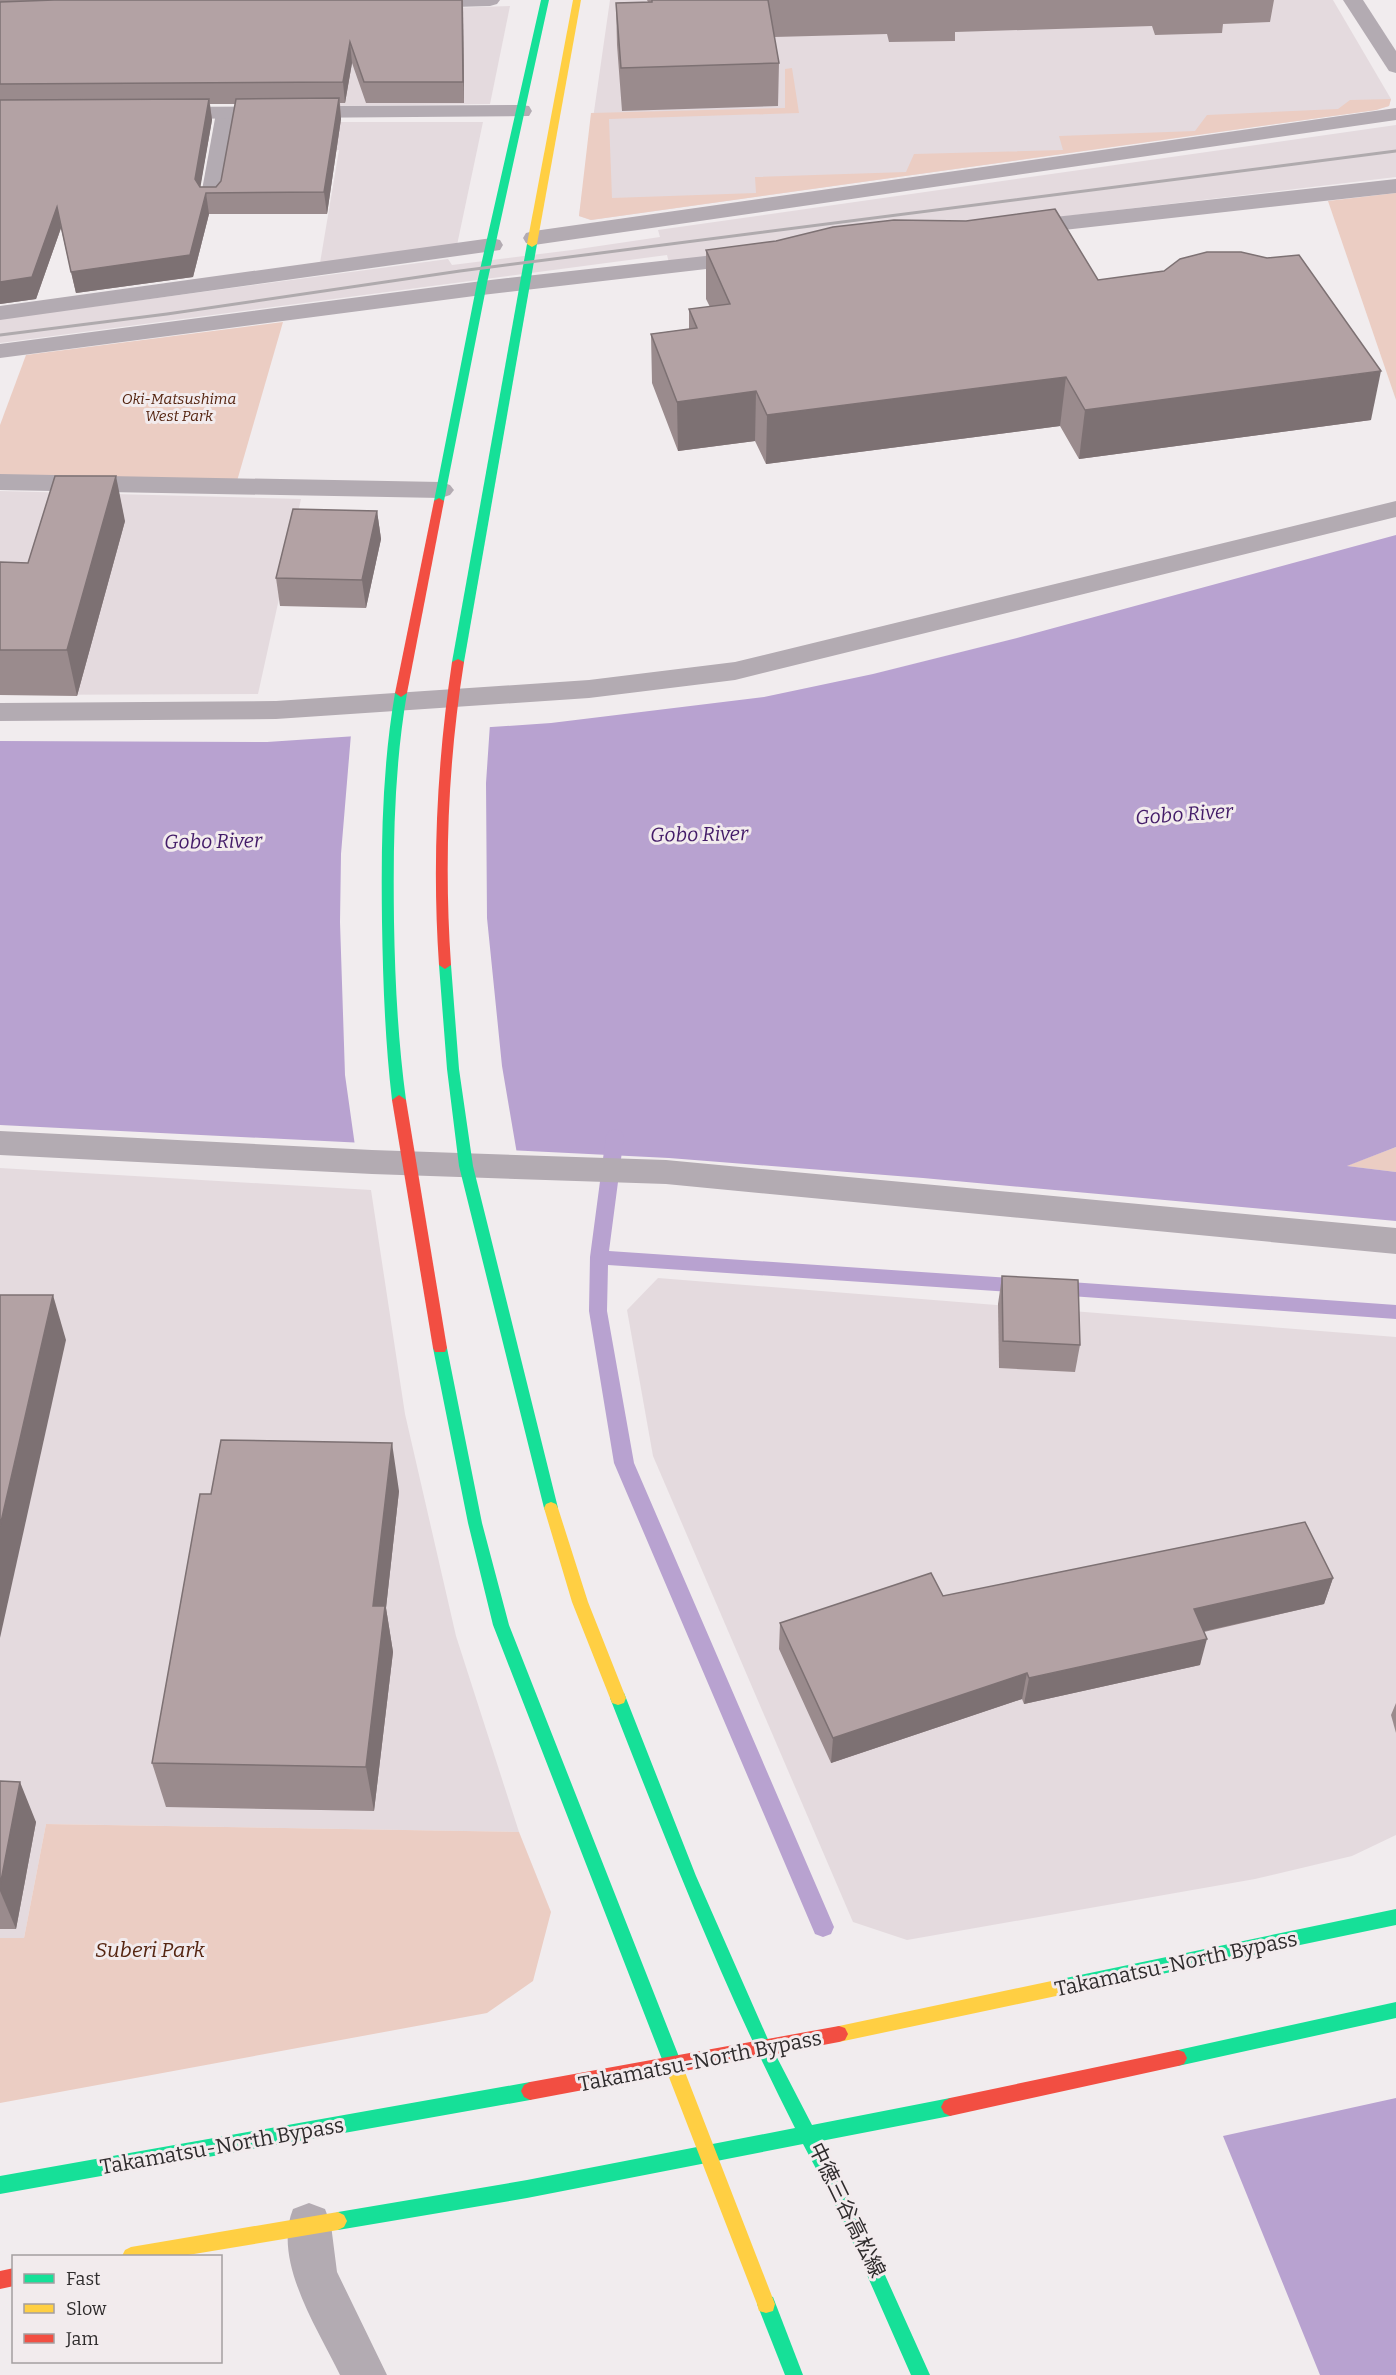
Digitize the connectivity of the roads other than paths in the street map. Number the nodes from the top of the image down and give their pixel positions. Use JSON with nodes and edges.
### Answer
{"nodes":[{"id":1,"x":490,"y":0,"type":"edge"},
{"id":2,"x":545,"y":0,"type":"edge"},
{"id":3,"x":577,"y":0,"type":"edge"},
{"id":4,"x":1353,"y":0,"type":"edge"},
{"id":5,"x":395,"y":3,"type":"edge"},
{"id":6,"x":1396,"y":68,"type":"edge"},
{"id":7,"x":521,"y":111,"type":"junction"},
{"id":8,"x":143,"y":113,"type":"edge"},
{"id":9,"x":227,"y":113,"type":"junction"},
{"id":10,"x":1396,"y":114,"type":"edge"},
{"id":11,"x":1396,"y":186,"type":"edge"},
{"id":12,"x":211,"y":201,"type":"edge"},
{"id":13,"x":994,"y":231,"type":"edge"},
{"id":14,"x":534,"y":238,"type":"junction"},
{"id":15,"x":492,"y":245,"type":"junction"},
{"id":16,"x":770,"y":256,"type":"edge"},
{"id":17,"x":525,"y":283,"type":"junction"},
{"id":18,"x":482,"y":288,"type":"junction"},
{"id":19,"x":0,"y":313,"type":"edge"},
{"id":20,"x":0,"y":351,"type":"edge"},
{"id":21,"x":0,"y":482,"type":"edge"},
{"id":22,"x":441,"y":490,"type":"junction"},
{"id":23,"x":1396,"y":509,"type":"edge"},
{"id":24,"x":451,"y":710,"type":"junction"},
{"id":25,"x":0,"y":712,"type":"edge"},
{"id":26,"x":397,"y":713,"type":"junction"},
{"id":27,"x":0,"y":1143,"type":"edge"},
{"id":28,"x":408,"y":1156,"type":"junction"},
{"id":29,"x":466,"y":1160,"type":"junction"},
{"id":30,"x":1396,"y":1241,"type":"edge"},
{"id":31,"x":1396,"y":1917,"type":"edge"},
{"id":32,"x":1396,"y":2010,"type":"edge"},
{"id":33,"x":764,"y":2050,"type":"junction"},
{"id":34,"x":674,"y":2067,"type":"junction"},
{"id":35,"x":809,"y":2134,"type":"junction"},
{"id":36,"x":706,"y":2153,"type":"junction"},
{"id":37,"x":0,"y":2185,"type":"edge"},
{"id":38,"x":309,"y":2225,"type":"junction"},
{"id":39,"x":137,"y":2255,"type":"edge"},
{"id":40,"x":364,"y":2375,"type":"edge"},
{"id":41,"x":794,"y":2375,"type":"edge"},
{"id":42,"x":921,"y":2375,"type":"edge"}],
"edges":[{"from":1,"to":5,"type":"street"},
{"from":2,"to":7,"type":"main road"},
{"from":3,"to":14,"type":"main road","name":"中徳三谷高松線"},
{"from":4,"to":6,"type":"street"},
{"from":7,"to":9,"type":"street"},
{"from":7,"to":15,"type":"main road"},
{"from":8,"to":9,"type":"street"},
{"from":9,"to":12,"type":"street"},
{"from":10,"to":14,"type":"street"},
{"from":11,"to":13,"type":"street"},
{"from":14,"to":17,"type":"main road","name":"中徳三谷高松線"},
{"from":15,"to":18,"type":"main road"},
{"from":15,"to":19,"type":"street"},
{"from":16,"to":17,"type":"street"},
{"from":17,"to":18,"type":"street"},
{"from":17,"to":24,"type":"main road","name":"中徳三谷高松線"},
{"from":18,"to":20,"type":"street"},
{"from":18,"to":22,"type":"main road"},
{"from":21,"to":22,"type":"street"},
{"from":22,"to":26,"type":"main road"},
{"from":23,"to":24,"type":"street"},
{"from":24,"to":26,"type":"street"},
{"from":24,"to":29,"type":"main road","name":"中徳三谷高松線"},
{"from":25,"to":26,"type":"street"},
{"from":26,"to":28,"type":"main road"},
{"from":27,"to":28,"type":"street"},
{"from":28,"to":29,"type":"street"},
{"from":28,"to":34,"type":"main road"},
{"from":29,"to":30,"type":"street"},
{"from":29,"to":33,"type":"main road","name":"中徳三谷高松線"},
{"from":31,"to":33,"type":"main road","name":"Takamatsu-North Bypass"},
{"from":32,"to":35,"type":"main road"},
{"from":33,"to":34,"type":"main road","name":"Takamatsu-North Bypass"},
{"from":33,"to":35,"type":"main road","name":"中徳三谷高松線"},
{"from":34,"to":36,"type":"main road"},
{"from":34,"to":37,"type":"main road","name":"Takamatsu-North Bypass"},
{"from":35,"to":36,"type":"main road"},
{"from":35,"to":42,"type":"main road","name":"中徳三谷高松線"},
{"from":36,"to":38,"type":"main road"},
{"from":36,"to":41,"type":"main road"},
{"from":38,"to":39,"type":"main road"},
{"from":38,"to":40,"type":"street"}]}
